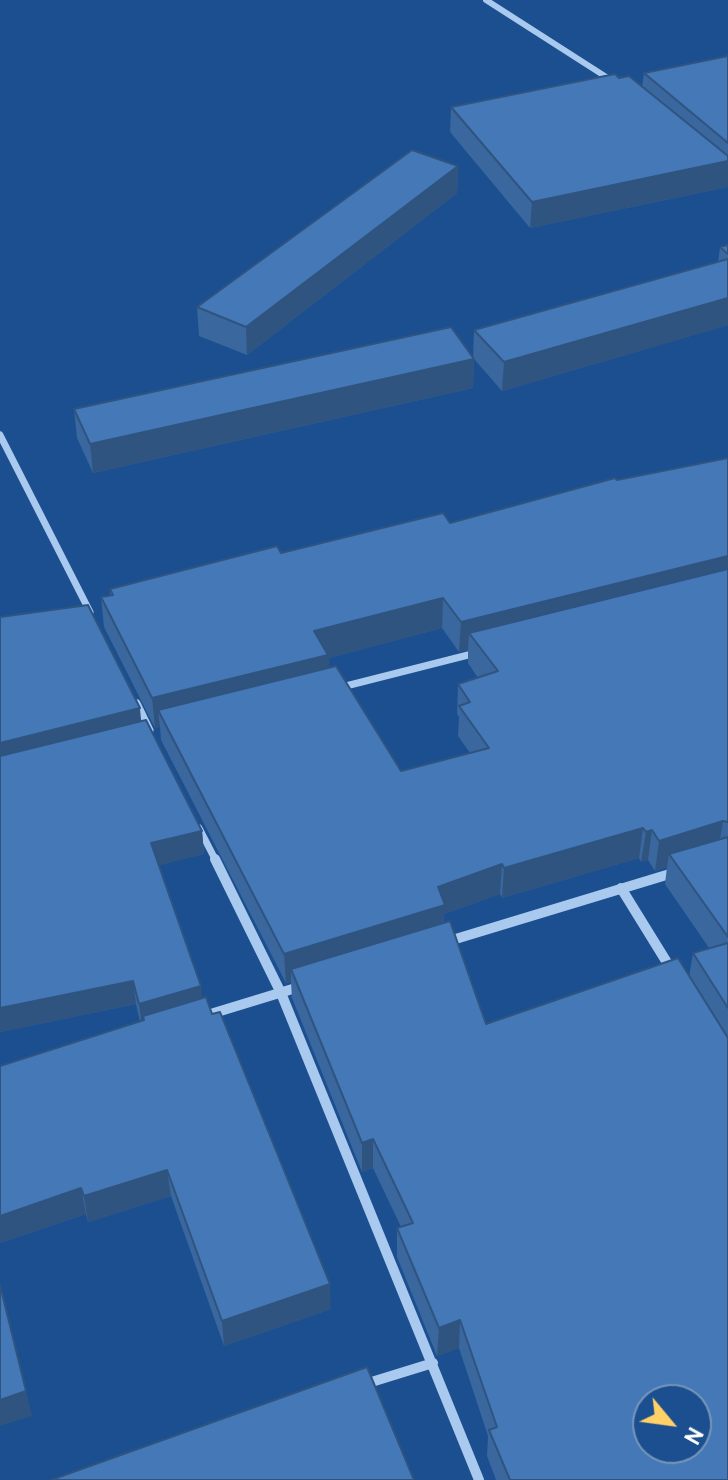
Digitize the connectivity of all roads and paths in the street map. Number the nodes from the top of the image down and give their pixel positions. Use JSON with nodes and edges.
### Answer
{"nodes":[{"id":1,"x":486,"y":0,"type":"edge"},
{"id":2,"x":625,"y":90,"type":"edge"},
{"id":3,"x":0,"y":435,"type":"edge"},
{"id":4,"x":97,"y":626,"type":"edge"},
{"id":5,"x":492,"y":649,"type":"edge"},
{"id":6,"x":323,"y":692,"type":"edge"},
{"id":7,"x":132,"y":694,"type":"edge"},
{"id":8,"x":138,"y":739,"type":"edge"},
{"id":9,"x":196,"y":821,"type":"edge"},
{"id":10,"x":682,"y":870,"type":"edge"},
{"id":11,"x":621,"y":888,"type":"junction"},
{"id":12,"x":444,"y":943,"type":"edge"},
{"id":13,"x":679,"y":982,"type":"edge"},
{"id":14,"x":311,"y":984,"type":"edge"},
{"id":15,"x":281,"y":993,"type":"junction"},
{"id":16,"x":192,"y":1020,"type":"edge"},
{"id":17,"x":433,"y":1363,"type":"junction"},
{"id":18,"x":357,"y":1387,"type":"edge"},
{"id":19,"x":479,"y":1480,"type":"edge"}],
"edges":[{"from":1,"to":2,"type":"street"},
{"from":3,"to":4,"type":"street"},
{"from":5,"to":6,"type":"street"},
{"from":7,"to":8,"type":"street"},
{"from":9,"to":15,"type":"street"},
{"from":10,"to":11,"type":"street"},
{"from":11,"to":12,"type":"street"},
{"from":11,"to":13,"type":"street"},
{"from":14,"to":15,"type":"street"},
{"from":15,"to":16,"type":"street"},
{"from":15,"to":17,"type":"street"},
{"from":17,"to":18,"type":"street"},
{"from":17,"to":19,"type":"street"}]}
